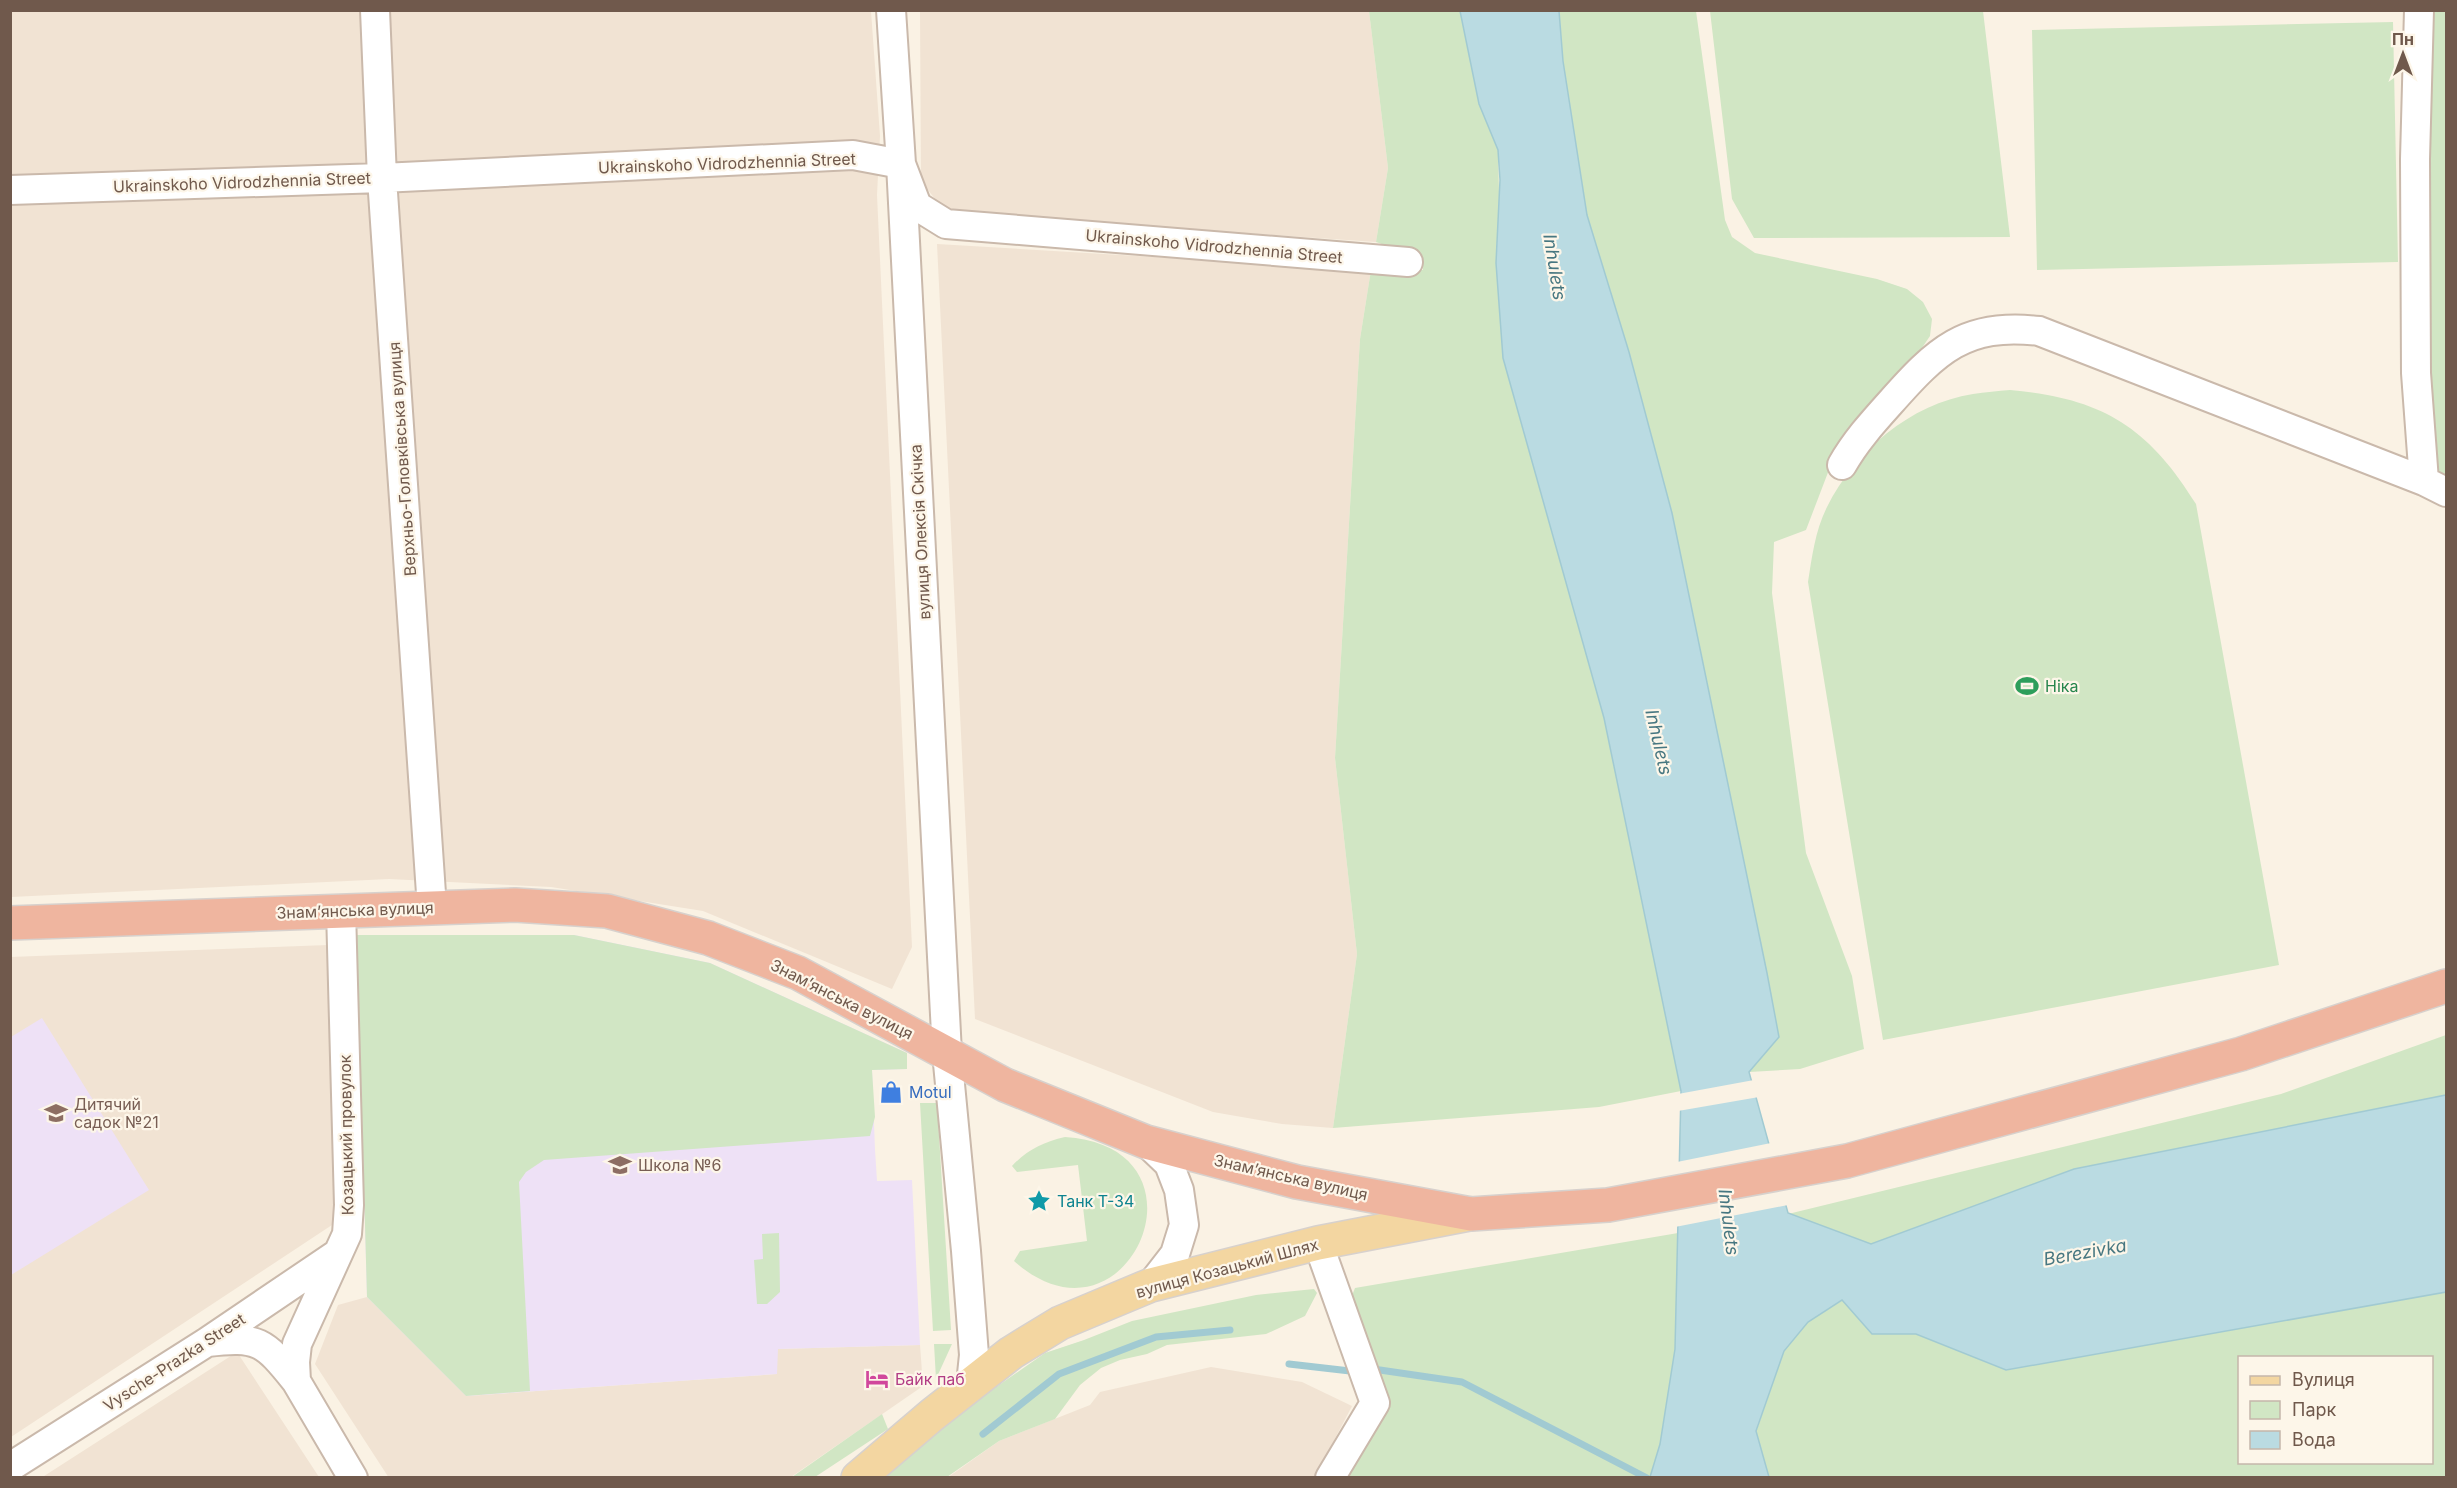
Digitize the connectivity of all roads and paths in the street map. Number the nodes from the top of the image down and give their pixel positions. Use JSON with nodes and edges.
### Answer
{"nodes":[{"id":1,"x":375,"y":10,"type":"edge"},
{"id":2,"x":891,"y":10,"type":"edge"},
{"id":3,"x":2419,"y":10,"type":"edge"},
{"id":4,"x":901,"y":164,"type":"junction"},
{"id":5,"x":382,"y":178,"type":"junction"},
{"id":6,"x":10,"y":190,"type":"edge"},
{"id":7,"x":1408,"y":262,"type":"dead end"},
{"id":8,"x":1842,"y":465,"type":"dead end"},
{"id":9,"x":2435,"y":486,"type":"edge"},
{"id":10,"x":432,"y":908,"type":"junction"},
{"id":11,"x":341,"y":910,"type":"junction"},
{"id":12,"x":10,"y":923,"type":"edge"},
{"id":13,"x":2446,"y":986,"type":"edge"},
{"id":14,"x":946,"y":1053,"type":"junction"},
{"id":15,"x":1146,"y":1142,"type":"junction"},
{"id":16,"x":1471,"y":1214,"type":"junction"},
{"id":17,"x":1318,"y":1243,"type":"junction"},
{"id":18,"x":337,"y":1254,"type":"junction"},
{"id":19,"x":1151,"y":1285,"type":"junction"},
{"id":20,"x":207,"y":1342,"type":"junction"},
{"id":21,"x":296,"y":1381,"type":"junction"},
{"id":22,"x":971,"y":1384,"type":"junction"},
{"id":23,"x":10,"y":1467,"type":"edge"},
{"id":24,"x":353,"y":1478,"type":"edge"},
{"id":25,"x":858,"y":1478,"type":"edge"},
{"id":26,"x":1330,"y":1478,"type":"edge"}],
"edges":[{"from":1,"to":5,"type":"street","name":"Верхньо-Головківська вулиця"},
{"from":2,"to":4,"type":"street","name":"вулиця Олексія Скічка"},
{"from":3,"to":9,"type":"street"},
{"from":4,"to":5,"type":"street","name":"Ukrainskoho Vidrodzhennia Street"},
{"from":4,"to":7,"type":"street","name":"Ukrainskoho Vidrodzhennia Street"},
{"from":4,"to":14,"type":"street","name":"вулиця Олексія Скічка"},
{"from":5,"to":6,"type":"street","name":"Ukrainskoho Vidrodzhennia Street"},
{"from":5,"to":10,"type":"street","name":"Верхньо-Головківська вулиця"},
{"from":8,"to":9,"type":"street"},
{"from":10,"to":11,"type":"highway","name":"Знамʼянська вулиця"},
{"from":10,"to":14,"type":"highway","name":"Знамʼянська вулиця"},
{"from":11,"to":12,"type":"highway","name":"Знамʼянська вулиця"},
{"from":11,"to":18,"type":"street","name":"Козацький провулок"},
{"from":13,"to":16,"type":"highway","name":"Знамʼянська вулиця"},
{"from":14,"to":15,"type":"highway","name":"Знамʼянська вулиця"},
{"from":14,"to":22,"type":"street","name":"вулиця Олексія Скічка"},
{"from":15,"to":16,"type":"highway","name":"Знамʼянська вулиця"},
{"from":15,"to":19,"type":"street"},
{"from":16,"to":17,"type":"main road","name":"вулиця Козацький Шлях"},
{"from":17,"to":19,"type":"main road","name":"вулиця Козацький Шлях"},
{"from":17,"to":26,"type":"street"},
{"from":18,"to":20,"type":"street","name":"Vysche-Prazka Street"},
{"from":18,"to":21,"type":"street","name":"Козацький провулок"},
{"from":19,"to":22,"type":"main road","name":"вулиця Козацький Шлях"},
{"from":20,"to":21,"type":"street"},
{"from":20,"to":23,"type":"street","name":"Vysche-Prazka Street"},
{"from":21,"to":24,"type":"street"},
{"from":22,"to":25,"type":"main road","name":"вулиця Козацький Шлях"}]}
